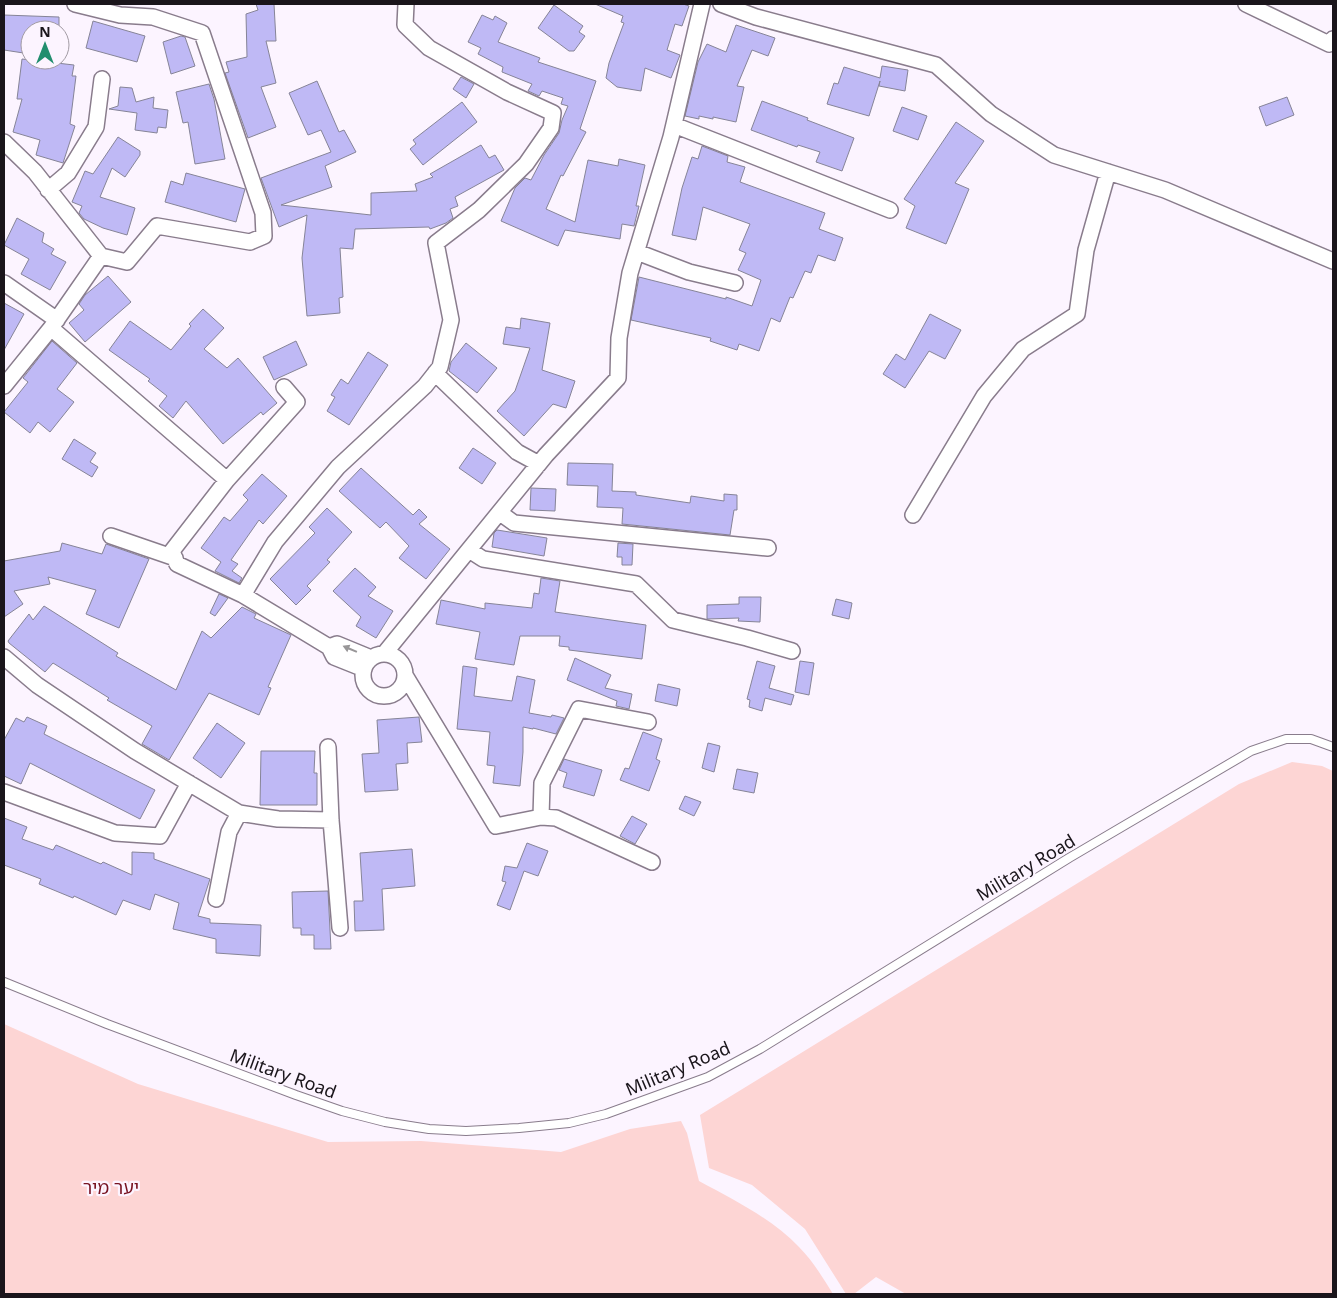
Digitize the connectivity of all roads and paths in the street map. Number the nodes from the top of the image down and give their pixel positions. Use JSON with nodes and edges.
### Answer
{"nodes":[{"id":1,"x":75,"y":4,"type":"edge"},
{"id":2,"x":406,"y":4,"type":"edge"},
{"id":3,"x":702,"y":4,"type":"edge"},
{"id":4,"x":721,"y":4,"type":"edge"},
{"id":5,"x":1246,"y":4,"type":"edge"},
{"id":6,"x":1333,"y":39,"type":"edge"},
{"id":7,"x":102,"y":79,"type":"dead end"},
{"id":8,"x":674,"y":125,"type":"junction"},
{"id":9,"x":4,"y":142,"type":"edge"},
{"id":10,"x":1108,"y":172,"type":"junction"},
{"id":11,"x":48,"y":190,"type":"junction"},
{"id":12,"x":890,"y":210,"type":"dead end"},
{"id":13,"x":636,"y":252,"type":"junction"},
{"id":14,"x":101,"y":256,"type":"junction"},
{"id":15,"x":1333,"y":261,"type":"edge"},
{"id":16,"x":4,"y":283,"type":"edge"},
{"id":17,"x":735,"y":283,"type":"dead end"},
{"id":18,"x":54,"y":324,"type":"junction"},
{"id":19,"x":435,"y":374,"type":"junction"},
{"id":20,"x":4,"y":386,"type":"edge"},
{"id":21,"x":284,"y":387,"type":"dead end"},
{"id":22,"x":539,"y":464,"type":"junction"},
{"id":23,"x":227,"y":480,"type":"junction"},
{"id":24,"x":500,"y":513,"type":"junction"},
{"id":25,"x":913,"y":515,"type":"dead end"},
{"id":26,"x":111,"y":536,"type":"dead end"},
{"id":27,"x":768,"y":548,"type":"dead end"},
{"id":28,"x":470,"y":550,"type":"junction"},
{"id":29,"x":175,"y":558,"type":"junction"},
{"id":30,"x":243,"y":595,"type":"junction"},
{"id":31,"x":416,"y":613,"type":"junction"},
{"id":32,"x":792,"y":651,"type":"dead end"},
{"id":33,"x":4,"y":657,"type":"edge"},
{"id":34,"x":373,"y":660,"type":"junction"},
{"id":35,"x":404,"y":670,"type":"junction"},
{"id":36,"x":648,"y":722,"type":"dead end"},
{"id":37,"x":328,"y":747,"type":"dead end"},
{"id":38,"x":1333,"y":747,"type":"edge"},
{"id":39,"x":189,"y":783,"type":"junction"},
{"id":40,"x":4,"y":792,"type":"edge"},
{"id":41,"x":238,"y":813,"type":"junction"},
{"id":42,"x":541,"y":816,"type":"junction"},
{"id":43,"x":331,"y":820,"type":"junction"},
{"id":44,"x":652,"y":862,"type":"dead end"},
{"id":45,"x":216,"y":899,"type":"dead end"},
{"id":46,"x":340,"y":928,"type":"dead end"},
{"id":47,"x":4,"y":982,"type":"edge"}],
"edges":[{"from":1,"to":14,"type":"street"},
{"from":2,"to":19,"type":"street"},
{"from":3,"to":8,"type":"street"},
{"from":4,"to":10,"type":"street"},
{"from":5,"to":6,"type":"street"},
{"from":7,"to":11,"type":"street"},
{"from":8,"to":12,"type":"street"},
{"from":8,"to":13,"type":"street"},
{"from":9,"to":11,"type":"street"},
{"from":10,"to":15,"type":"street"},
{"from":10,"to":25,"type":"street"},
{"from":11,"to":14,"type":"street"},
{"from":13,"to":17,"type":"street"},
{"from":13,"to":22,"type":"street"},
{"from":14,"to":18,"type":"street"},
{"from":16,"to":18,"type":"street"},
{"from":18,"to":20,"type":"street"},
{"from":18,"to":23,"type":"street"},
{"from":19,"to":22,"type":"street"},
{"from":19,"to":30,"type":"street"},
{"from":21,"to":23,"type":"street"},
{"from":22,"to":24,"type":"street"},
{"from":23,"to":29,"type":"street"},
{"from":24,"to":27,"type":"street"},
{"from":24,"to":28,"type":"street"},
{"from":26,"to":29,"type":"street"},
{"from":28,"to":31,"type":"street"},
{"from":28,"to":32,"type":"street"},
{"from":29,"to":30,"type":"street"},
{"from":30,"to":34,"type":"street"},
{"from":31,"to":34,"type":"street"},
{"from":31,"to":35,"type":"street"},
{"from":33,"to":39,"type":"street"},
{"from":34,"to":35,"type":"street"},
{"from":34,"to":35,"type":"street"},
{"from":35,"to":42,"type":"street"},
{"from":36,"to":42,"type":"street"},
{"from":37,"to":43,"type":"street"},
{"from":38,"to":47,"type":"lane","name":"Military Road"},
{"from":39,"to":40,"type":"street"},
{"from":39,"to":41,"type":"street"},
{"from":41,"to":43,"type":"street"},
{"from":41,"to":45,"type":"street"},
{"from":42,"to":44,"type":"street"},
{"from":43,"to":46,"type":"street"}]}
